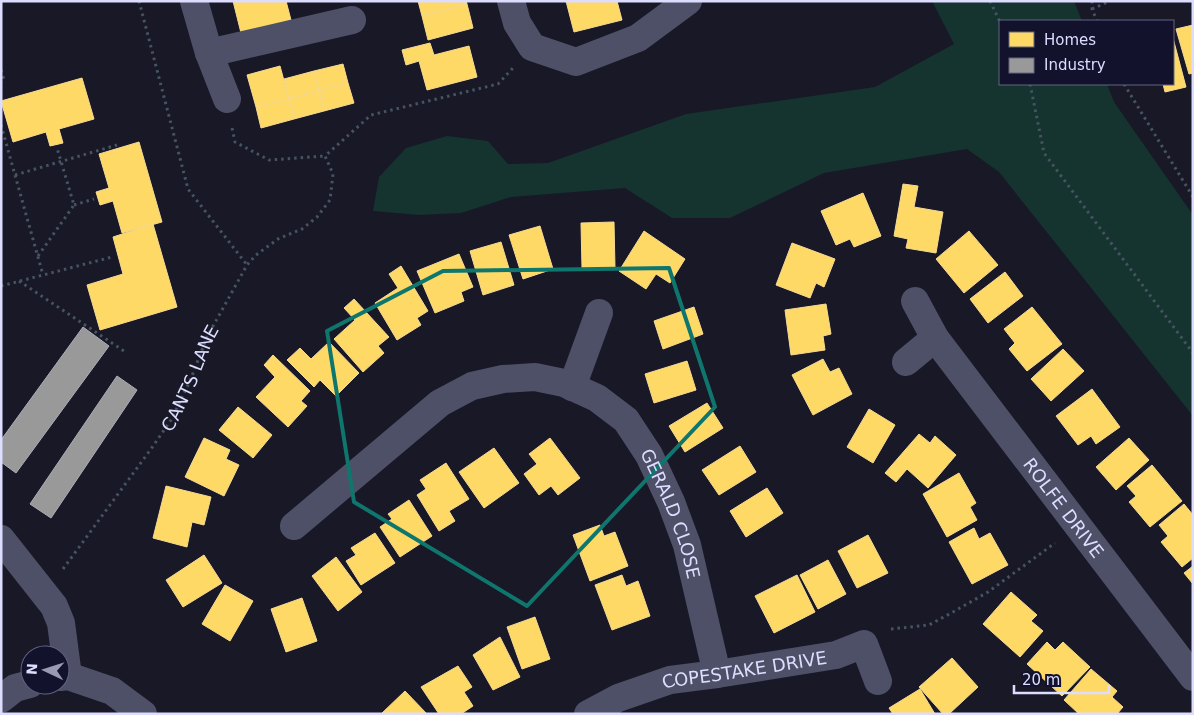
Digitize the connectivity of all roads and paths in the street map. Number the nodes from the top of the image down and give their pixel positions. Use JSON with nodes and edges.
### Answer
{"nodes":[{"id":1,"x":139,"y":1,"type":"edge"},
{"id":2,"x":194,"y":1,"type":"edge"},
{"id":3,"x":511,"y":1,"type":"edge"},
{"id":4,"x":688,"y":1,"type":"edge"},
{"id":5,"x":990,"y":1,"type":"edge"},
{"id":6,"x":1092,"y":1,"type":"edge"},
{"id":7,"x":1110,"y":1,"type":"edge"},
{"id":8,"x":1092,"y":9,"type":"junction"},
{"id":9,"x":352,"y":20,"type":"dead end"},
{"id":10,"x":999,"y":20,"type":"edge"},
{"id":11,"x":1097,"y":20,"type":"edge"},
{"id":12,"x":532,"y":47,"type":"junction"},
{"id":13,"x":209,"y":53,"type":"junction"},
{"id":14,"x":1,"y":70,"type":"edge"},
{"id":15,"x":1,"y":82,"type":"edge"},
{"id":16,"x":1030,"y":85,"type":"edge"},
{"id":17,"x":1125,"y":85,"type":"edge"},
{"id":18,"x":227,"y":99,"type":"joint"},
{"id":19,"x":1,"y":125,"type":"edge"},
{"id":20,"x":118,"y":145,"type":"dead end"},
{"id":21,"x":57,"y":148,"type":"dead end"},
{"id":22,"x":325,"y":156,"type":"junction"},
{"id":23,"x":60,"y":163,"type":"junction"},
{"id":24,"x":15,"y":175,"type":"junction"},
{"id":25,"x":1193,"y":197,"type":"edge"},
{"id":26,"x":94,"y":199,"type":"dead end"},
{"id":27,"x":74,"y":205,"type":"junction"},
{"id":28,"x":38,"y":257,"type":"junction"},
{"id":29,"x":112,"y":257,"type":"dead end"},
{"id":30,"x":247,"y":265,"type":"junction"},
{"id":31,"x":43,"y":275,"type":"junction"},
{"id":32,"x":19,"y":281,"type":"junction"},
{"id":33,"x":1,"y":286,"type":"edge"},
{"id":34,"x":915,"y":301,"type":"dead end"},
{"id":35,"x":599,"y":312,"type":"dead end"},
{"id":36,"x":935,"y":338,"type":"junction"},
{"id":37,"x":124,"y":351,"type":"dead end"},
{"id":38,"x":1193,"y":354,"type":"edge"},
{"id":39,"x":906,"y":362,"type":"dead end"},
{"id":40,"x":572,"y":387,"type":"junction"},
{"id":41,"x":294,"y":526,"type":"dead end"},
{"id":42,"x":1078,"y":526,"type":"junction"},
{"id":43,"x":1,"y":539,"type":"edge"},
{"id":44,"x":44,"y":594,"type":"junction"},
{"id":45,"x":864,"y":644,"type":"junction"},
{"id":46,"x":62,"y":645,"type":"edge"},
{"id":47,"x":717,"y":674,"type":"junction"},
{"id":48,"x":1193,"y":677,"type":"edge"},
{"id":49,"x":70,"y":678,"type":"edge"},
{"id":50,"x":878,"y":681,"type":"dead end"},
{"id":51,"x":20,"y":687,"type":"edge"},
{"id":52,"x":1,"y":699,"type":"edge"},
{"id":53,"x":142,"y":714,"type":"edge"},
{"id":54,"x":588,"y":714,"type":"edge"}],
"edges":[{"from":1,"to":30,"type":"path"},
{"from":2,"to":13,"type":"street"},
{"from":3,"to":12,"type":"street"},
{"from":4,"to":12,"type":"street"},
{"from":5,"to":10,"type":"path"},
{"from":6,"to":8,"type":"path"},
{"from":7,"to":8,"type":"path"},
{"from":8,"to":11,"type":"path"},
{"from":9,"to":13,"type":"street"},
{"from":12,"to":22,"type":"path"},
{"from":13,"to":18,"type":"street"},
{"from":14,"to":15,"type":"path"},
{"from":16,"to":38,"type":"path"},
{"from":17,"to":25,"type":"path"},
{"from":18,"to":22,"type":"path"},
{"from":19,"to":24,"type":"path"},
{"from":20,"to":23,"type":"path"},
{"from":21,"to":23,"type":"path"},
{"from":22,"to":30,"type":"path","name":"CANTS LANE"},
{"from":23,"to":24,"type":"path"},
{"from":23,"to":27,"type":"path"},
{"from":24,"to":28,"type":"path"},
{"from":26,"to":27,"type":"path"},
{"from":27,"to":28,"type":"path"},
{"from":28,"to":31,"type":"path"},
{"from":29,"to":31,"type":"path"},
{"from":30,"to":44,"type":"path","name":"CANTS LANE"},
{"from":31,"to":32,"type":"path"},
{"from":32,"to":33,"type":"path"},
{"from":32,"to":37,"type":"path"},
{"from":34,"to":36,"type":"street","name":"ROLFE DRIVE"},
{"from":35,"to":40,"type":"street"},
{"from":36,"to":39,"type":"street"},
{"from":36,"to":42,"type":"street","name":"ROLFE DRIVE"},
{"from":40,"to":41,"type":"street","name":"GERALD CLOSE"},
{"from":40,"to":47,"type":"street","name":"GERALD CLOSE"},
{"from":42,"to":45,"type":"path"},
{"from":42,"to":48,"type":"street","name":"ROLFE DRIVE"},
{"from":43,"to":44,"type":"street"},
{"from":44,"to":46,"type":"street"},
{"from":45,"to":47,"type":"street","name":"COPESTAKE DRIVE"},
{"from":45,"to":50,"type":"street"},
{"from":47,"to":54,"type":"street","name":"COPESTAKE DRIVE"},
{"from":49,"to":53,"type":"street"},
{"from":51,"to":52,"type":"street"}]}
